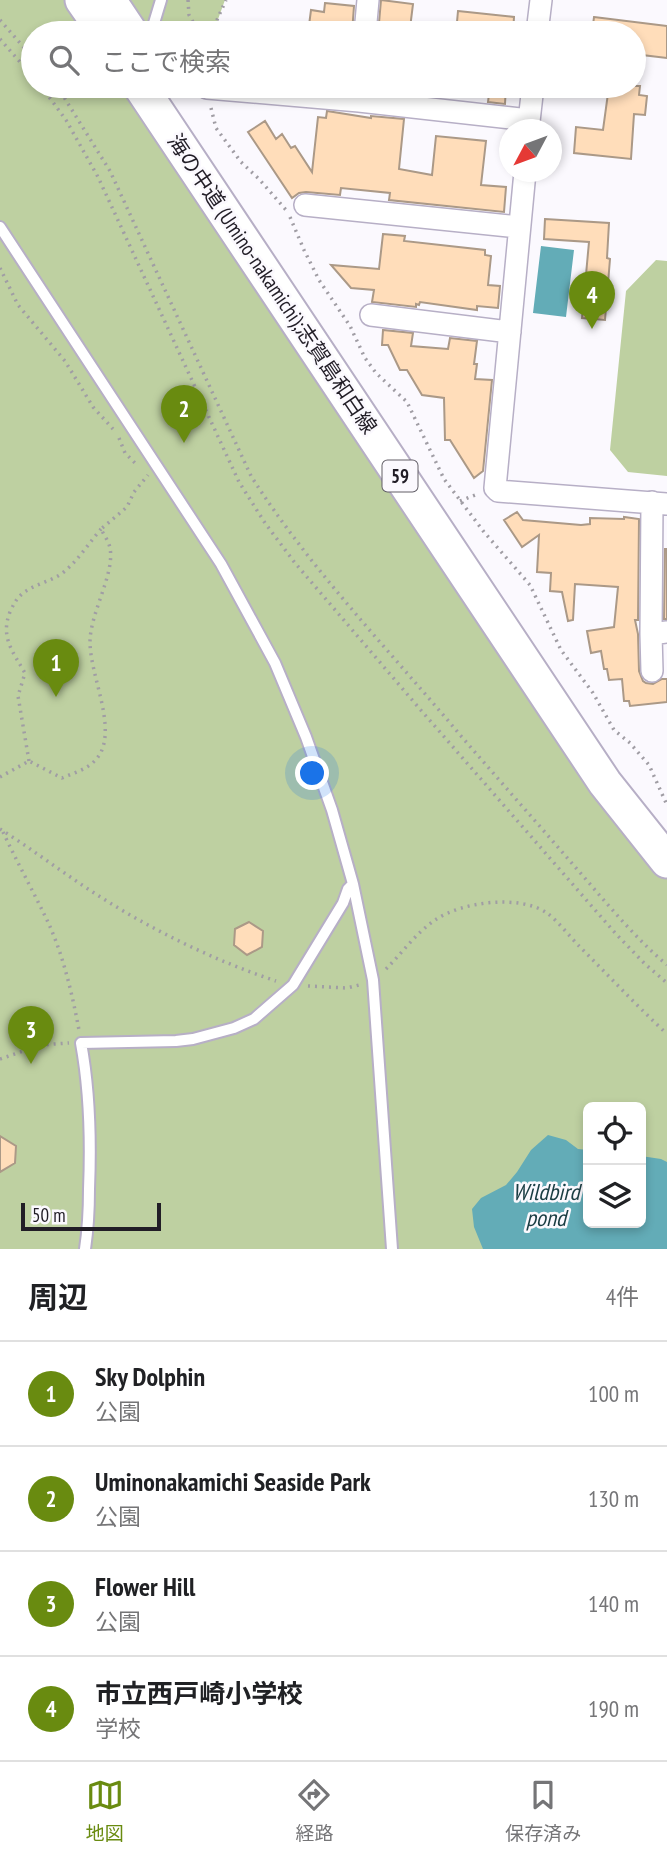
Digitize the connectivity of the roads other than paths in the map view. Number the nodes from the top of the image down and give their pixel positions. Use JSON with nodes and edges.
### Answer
{"nodes":[{"id":1,"x":82,"y":0,"type":"edge"},
{"id":2,"x":109,"y":0,"type":"edge"},
{"id":3,"x":161,"y":0,"type":"edge"},
{"id":4,"x":368,"y":0,"type":"edge"},
{"id":5,"x":541,"y":0,"type":"edge"},
{"id":6,"x":97,"y":21,"type":"edge"},
{"id":7,"x":123,"y":21,"type":"edge"},
{"id":8,"x":155,"y":21,"type":"edge"},
{"id":9,"x":366,"y":21,"type":"edge"},
{"id":10,"x":538,"y":21,"type":"edge"},
{"id":11,"x":148,"y":98,"type":"edge"},
{"id":12,"x":173,"y":98,"type":"edge"},
{"id":13,"x":386,"y":98,"type":"edge"},
{"id":14,"x":532,"y":98,"type":"edge"},
{"id":15,"x":499,"y":119,"type":"edge"},
{"id":16,"x":530,"y":119,"type":"edge"},
{"id":17,"x":523,"y":182,"type":"edge"},
{"id":18,"x":305,"y":205,"type":"dead end"},
{"id":19,"x":0,"y":227,"type":"edge"},
{"id":20,"x":519,"y":227,"type":"junction"},
{"id":21,"x":371,"y":314,"type":"dead end"},
{"id":22,"x":510,"y":332,"type":"junction"},
{"id":23,"x":659,"y":503,"type":"edge"},
{"id":24,"x":659,"y":633,"type":"edge"},
{"id":25,"x":652,"y":671,"type":"dead end"},
{"id":26,"x":667,"y":832,"type":"edge"},
{"id":27,"x":667,"y":861,"type":"edge"},
{"id":28,"x":353,"y":884,"type":"junction"},
{"id":29,"x":85,"y":1249,"type":"edge"},
{"id":30,"x":392,"y":1249,"type":"edge"}],
"edges":[{"from":1,"to":6,"type":"main road"},
{"from":2,"to":7,"type":"main road"},
{"from":3,"to":8,"type":"lane"},
{"from":4,"to":9,"type":"street"},
{"from":5,"to":10,"type":"street"},
{"from":11,"to":27,"type":"main road","name":"海の中道 (Umino-nakamichi);志賀島和白線","number":"59"},
{"from":12,"to":26,"type":"main road","name":"海の中道 (Umino-nakamichi);志賀島和白線","number":"59"},
{"from":13,"to":15,"type":"street"},
{"from":14,"to":16,"type":"street"},
{"from":17,"to":20,"type":"street"},
{"from":18,"to":20,"type":"street"},
{"from":19,"to":28,"type":"lane"},
{"from":20,"to":22,"type":"street"},
{"from":21,"to":22,"type":"street"},
{"from":22,"to":23,"type":"street"},
{"from":23,"to":24,"type":"street"},
{"from":24,"to":25,"type":"street"},
{"from":28,"to":29,"type":"lane"},
{"from":28,"to":30,"type":"lane"}]}
